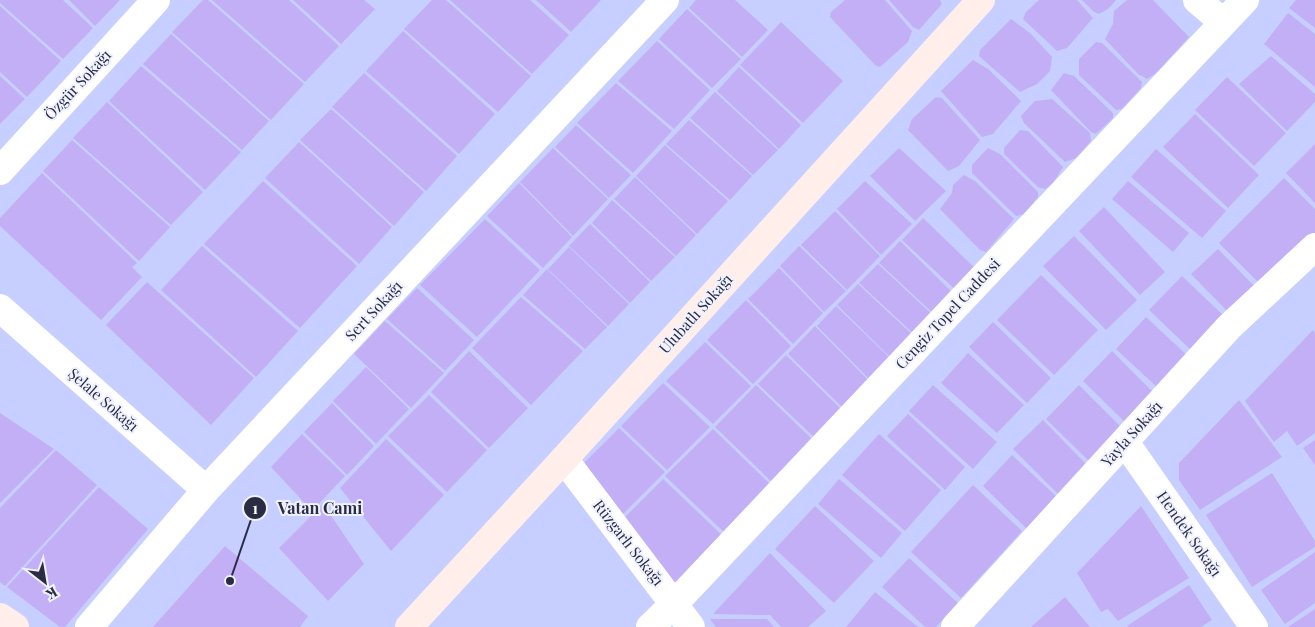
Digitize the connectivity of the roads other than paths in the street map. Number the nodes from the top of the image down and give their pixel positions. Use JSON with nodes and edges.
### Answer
{"nodes":[{"id":1,"x":156,"y":0,"type":"edge"},
{"id":2,"x":665,"y":0,"type":"edge"},
{"id":3,"x":981,"y":0,"type":"edge"},
{"id":4,"x":1197,"y":0,"type":"edge"},
{"id":5,"x":1245,"y":0,"type":"edge"},
{"id":6,"x":1223,"y":22,"type":"junction"},
{"id":7,"x":0,"y":171,"type":"edge"},
{"id":8,"x":1312,"y":256,"type":"edge"},
{"id":9,"x":1,"y":311,"type":"edge"},
{"id":10,"x":1125,"y":442,"type":"junction"},
{"id":11,"x":564,"y":459,"type":"junction"},
{"id":12,"x":206,"y":490,"type":"junction"},
{"id":13,"x":675,"y":603,"type":"junction"},
{"id":14,"x":0,"y":617,"type":"edge"},
{"id":15,"x":964,"y":624,"type":"edge"},
{"id":16,"x":15,"y":627,"type":"edge"},
{"id":17,"x":89,"y":627,"type":"edge"},
{"id":18,"x":409,"y":627,"type":"edge"},
{"id":19,"x":650,"y":627,"type":"edge"},
{"id":20,"x":692,"y":627,"type":"edge"},
{"id":21,"x":1254,"y":627,"type":"edge"}],
"edges":[{"from":1,"to":7,"type":"street","name":"Özgür Sokağı"},
{"from":2,"to":12,"type":"street","name":"Sert Sokağı"},
{"from":3,"to":11,"type":"main road","name":"Ulubatlı Sokağı"},
{"from":4,"to":6,"type":"street"},
{"from":5,"to":6,"type":"street","name":"Cengiz Topel Caddesi"},
{"from":6,"to":13,"type":"street","name":"Cengiz Topel Caddesi"},
{"from":8,"to":10,"type":"street","name":"Yayla Sokağı"},
{"from":9,"to":12,"type":"street","name":"Şelale Sokağı"},
{"from":10,"to":15,"type":"street","name":"Yayla Sokağı"},
{"from":10,"to":21,"type":"street","name":"Hendek Sokağı"},
{"from":11,"to":13,"type":"street","name":"Rüzgarlı Sokağı"},
{"from":11,"to":18,"type":"main road","name":"Ulubatlı Sokağı"},
{"from":12,"to":17,"type":"street","name":"Sert Sokağı"},
{"from":13,"to":19,"type":"street","name":"Cengiz Topel Caddesi"},
{"from":13,"to":20,"type":"street","name":"Rüzgarlı Sokağı"},
{"from":14,"to":16,"type":"main road"}]}
